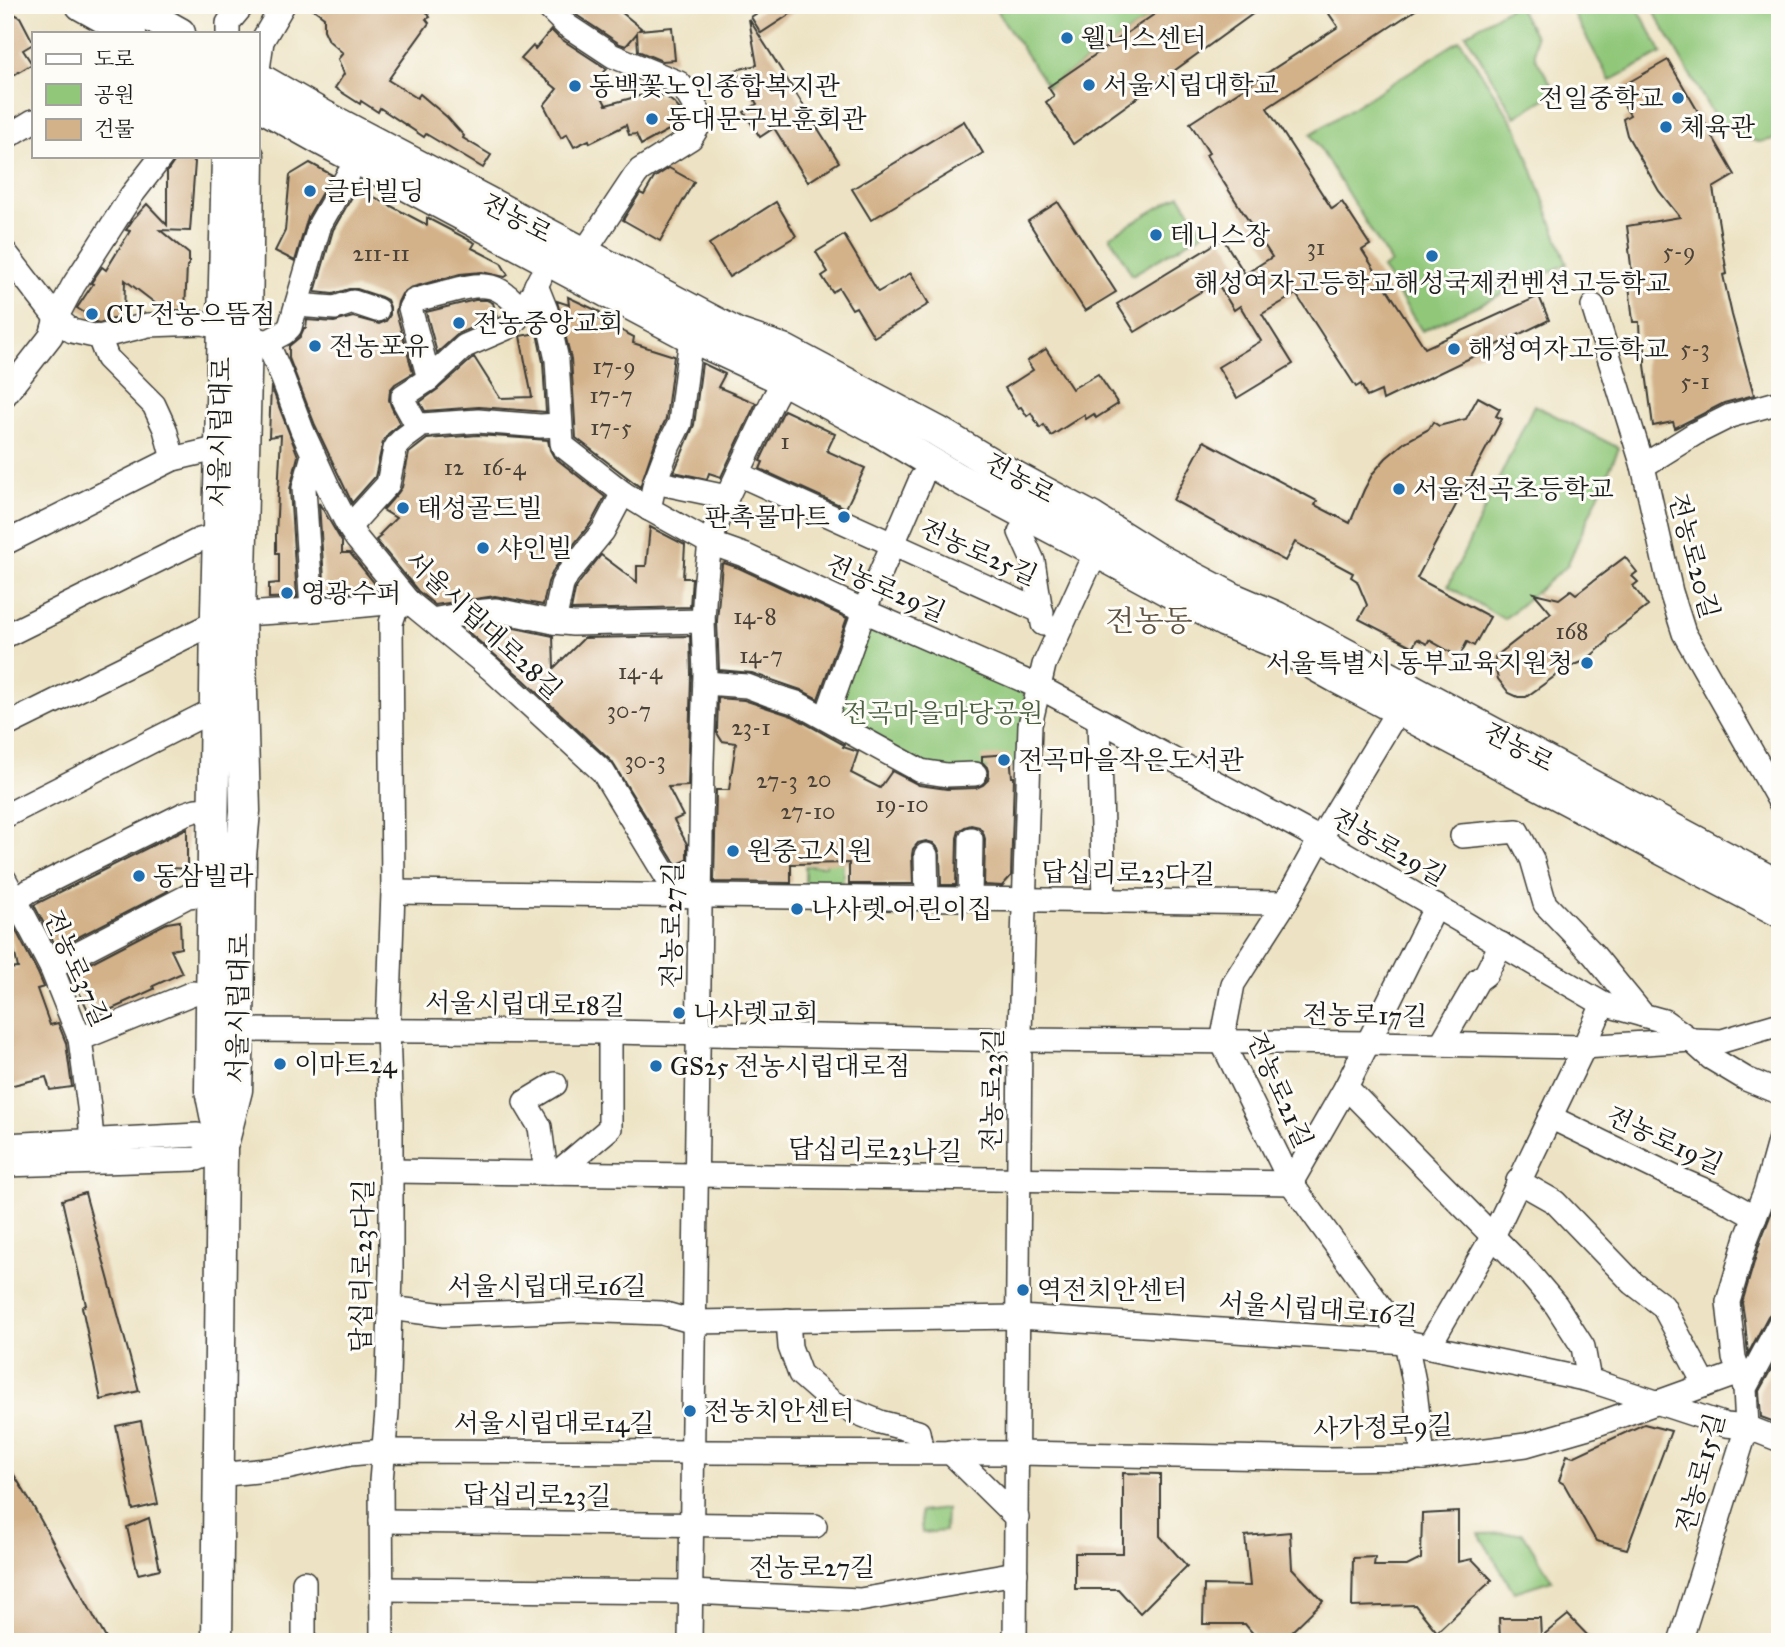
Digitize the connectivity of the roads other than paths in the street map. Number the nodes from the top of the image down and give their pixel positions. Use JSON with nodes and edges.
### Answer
{"nodes":[{"id":1,"x":81,"y":5,"type":"edge"},
{"id":2,"x":130,"y":5,"type":"edge"},
{"id":3,"x":243,"y":5,"type":"edge"},
{"id":4,"x":283,"y":5,"type":"edge"},
{"id":5,"x":546,"y":5,"type":"edge"},
{"id":6,"x":129,"y":32,"type":"edge"},
{"id":7,"x":178,"y":32,"type":"edge"},
{"id":8,"x":228,"y":32,"type":"edge"},
{"id":9,"x":259,"y":63,"type":"edge"},
{"id":10,"x":259,"y":78,"type":"edge"},
{"id":11,"x":259,"y":105,"type":"edge"},
{"id":12,"x":32,"y":122,"type":"edge"},
{"id":13,"x":5,"y":138,"type":"edge"},
{"id":14,"x":160,"y":158,"type":"edge"},
{"id":15,"x":227,"y":158,"type":"edge"},
{"id":16,"x":249,"y":158,"type":"edge"},
{"id":17,"x":348,"y":175,"type":"dead end"},
{"id":18,"x":5,"y":252,"type":"edge"},
{"id":19,"x":583,"y":254,"type":"junction"},
{"id":20,"x":542,"y":273,"type":"junction"},
{"id":21,"x":297,"y":306,"type":"junction"},
{"id":22,"x":1593,"y":306,"type":"dead end"},
{"id":23,"x":377,"y":310,"type":"dead end"},
{"id":24,"x":523,"y":312,"type":"junction"},
{"id":25,"x":56,"y":318,"type":"junction"},
{"id":26,"x":246,"y":335,"type":"junction"},
{"id":27,"x":99,"y":337,"type":"junction"},
{"id":28,"x":691,"y":337,"type":"junction"},
{"id":29,"x":429,"y":379,"type":"junction"},
{"id":30,"x":784,"y":380,"type":"junction"},
{"id":31,"x":5,"y":395,"type":"edge"},
{"id":32,"x":1780,"y":402,"type":"edge"},
{"id":33,"x":560,"y":425,"type":"junction"},
{"id":34,"x":418,"y":427,"type":"junction"},
{"id":35,"x":937,"y":431,"type":"junction"},
{"id":36,"x":220,"y":448,"type":"junction"},
{"id":37,"x":313,"y":455,"type":"junction"},
{"id":38,"x":173,"y":459,"type":"junction"},
{"id":39,"x":1643,"y":466,"type":"junction"},
{"id":40,"x":922,"y":468,"type":"junction"},
{"id":41,"x":738,"y":474,"type":"junction"},
{"id":42,"x":655,"y":482,"type":"junction"},
{"id":43,"x":623,"y":493,"type":"junction"},
{"id":44,"x":727,"y":497,"type":"junction"},
{"id":45,"x":649,"y":509,"type":"junction"},
{"id":46,"x":349,"y":527,"type":"junction"},
{"id":47,"x":1020,"y":532,"type":"dead end"},
{"id":48,"x":218,"y":535,"type":"junction"},
{"id":49,"x":5,"y":543,"type":"edge"},
{"id":50,"x":710,"y":543,"type":"junction"},
{"id":51,"x":892,"y":544,"type":"junction"},
{"id":52,"x":1101,"y":554,"type":"junction"},
{"id":53,"x":408,"y":601,"type":"junction"},
{"id":54,"x":312,"y":610,"type":"junction"},
{"id":55,"x":864,"y":611,"type":"junction"},
{"id":56,"x":1042,"y":612,"type":"junction"},
{"id":57,"x":228,"y":618,"type":"junction"},
{"id":58,"x":432,"y":620,"type":"junction"},
{"id":59,"x":703,"y":621,"type":"junction"},
{"id":60,"x":554,"y":622,"type":"junction"},
{"id":61,"x":5,"y":636,"type":"edge"},
{"id":62,"x":1054,"y":643,"type":"junction"},
{"id":63,"x":705,"y":683,"type":"junction"},
{"id":64,"x":1039,"y":687,"type":"junction"},
{"id":65,"x":215,"y":709,"type":"junction"},
{"id":66,"x":1398,"y":710,"type":"junction"},
{"id":67,"x":826,"y":718,"type":"junction"},
{"id":68,"x":1099,"y":720,"type":"junction"},
{"id":69,"x":5,"y":726,"type":"edge"},
{"id":70,"x":975,"y":774,"type":"dead end"},
{"id":71,"x":1780,"y":802,"type":"edge"},
{"id":72,"x":213,"y":809,"type":"junction"},
{"id":73,"x":5,"y":816,"type":"edge"},
{"id":74,"x":1462,"y":836,"type":"dead end"},
{"id":75,"x":971,"y":839,"type":"dead end"},
{"id":76,"x":1320,"y":839,"type":"junction"},
{"id":77,"x":926,"y":855,"type":"dead end"},
{"id":78,"x":5,"y":880,"type":"edge"},
{"id":79,"x":1780,"y":886,"type":"edge"},
{"id":80,"x":212,"y":892,"type":"junction"},
{"id":81,"x":393,"y":892,"type":"junction"},
{"id":82,"x":700,"y":896,"type":"junction"},
{"id":83,"x":927,"y":899,"type":"junction"},
{"id":84,"x":970,"y":899,"type":"junction"},
{"id":85,"x":1025,"y":900,"type":"junction"},
{"id":86,"x":1104,"y":901,"type":"junction"},
{"id":87,"x":1285,"y":903,"type":"junction"},
{"id":88,"x":1436,"y":906,"type":"junction"},
{"id":89,"x":11,"y":908,"type":"edge"},
{"id":90,"x":1780,"y":912,"type":"edge"},
{"id":91,"x":1501,"y":944,"type":"junction"},
{"id":92,"x":51,"y":967,"type":"junction"},
{"id":93,"x":193,"y":993,"type":"dead end"},
{"id":94,"x":1604,"y":1003,"type":"junction"},
{"id":95,"x":1643,"y":1015,"type":"junction"},
{"id":96,"x":1780,"y":1024,"type":"edge"},
{"id":97,"x":239,"y":1030,"type":"junction"},
{"id":98,"x":388,"y":1030,"type":"junction"},
{"id":99,"x":610,"y":1032,"type":"junction"},
{"id":100,"x":699,"y":1034,"type":"junction"},
{"id":101,"x":80,"y":1039,"type":"junction"},
{"id":102,"x":1020,"y":1040,"type":"junction"},
{"id":103,"x":1691,"y":1040,"type":"junction"},
{"id":104,"x":1222,"y":1042,"type":"junction"},
{"id":105,"x":1369,"y":1043,"type":"junction"},
{"id":106,"x":1441,"y":1044,"type":"junction"},
{"id":107,"x":1584,"y":1047,"type":"junction"},
{"id":108,"x":555,"y":1084,"type":"dead end"},
{"id":109,"x":1346,"y":1087,"type":"junction"},
{"id":110,"x":1780,"y":1093,"type":"edge"},
{"id":111,"x":1550,"y":1117,"type":"junction"},
{"id":112,"x":1780,"y":1138,"type":"edge"},
{"id":113,"x":5,"y":1145,"type":"edge"},
{"id":114,"x":222,"y":1149,"type":"junction"},
{"id":115,"x":93,"y":1151,"type":"junction"},
{"id":116,"x":5,"y":1165,"type":"edge"},
{"id":117,"x":391,"y":1171,"type":"junction"},
{"id":118,"x":552,"y":1173,"type":"junction"},
{"id":119,"x":697,"y":1174,"type":"junction"},
{"id":120,"x":1019,"y":1180,"type":"junction"},
{"id":121,"x":1518,"y":1181,"type":"junction"},
{"id":122,"x":1291,"y":1182,"type":"junction"},
{"id":123,"x":1755,"y":1217,"type":"junction"},
{"id":124,"x":1493,"y":1236,"type":"junction"},
{"id":125,"x":390,"y":1308,"type":"junction"},
{"id":126,"x":1019,"y":1317,"type":"junction"},
{"id":127,"x":788,"y":1320,"type":"junction"},
{"id":128,"x":694,"y":1322,"type":"junction"},
{"id":129,"x":1780,"y":1323,"type":"edge"},
{"id":130,"x":1406,"y":1342,"type":"junction"},
{"id":131,"x":1429,"y":1346,"type":"junction"},
{"id":132,"x":1589,"y":1380,"type":"junction"},
{"id":133,"x":1742,"y":1381,"type":"junction"},
{"id":134,"x":1704,"y":1385,"type":"junction"},
{"id":135,"x":1658,"y":1403,"type":"junction"},
{"id":136,"x":1747,"y":1427,"type":"junction"},
{"id":137,"x":1780,"y":1440,"type":"edge"},
{"id":138,"x":384,"y":1451,"type":"junction"},
{"id":139,"x":692,"y":1451,"type":"junction"},
{"id":140,"x":922,"y":1452,"type":"junction"},
{"id":141,"x":950,"y":1452,"type":"junction"},
{"id":142,"x":1018,"y":1452,"type":"junction"},
{"id":143,"x":1423,"y":1458,"type":"junction"},
{"id":144,"x":218,"y":1475,"type":"junction"},
{"id":145,"x":1017,"y":1518,"type":"junction"},
{"id":146,"x":381,"y":1521,"type":"junction"},
{"id":147,"x":691,"y":1525,"type":"junction"},
{"id":148,"x":815,"y":1526,"type":"dead end"},
{"id":149,"x":1016,"y":1573,"type":"junction"},
{"id":150,"x":304,"y":1582,"type":"dead end"},
{"id":151,"x":382,"y":1589,"type":"junction"},
{"id":152,"x":690,"y":1592,"type":"junction"},
{"id":153,"x":217,"y":1642,"type":"edge"},
{"id":154,"x":304,"y":1642,"type":"edge"},
{"id":155,"x":382,"y":1642,"type":"edge"},
{"id":156,"x":690,"y":1642,"type":"edge"},
{"id":157,"x":1016,"y":1642,"type":"edge"},
{"id":158,"x":1680,"y":1642,"type":"edge"}],
"edges":[{"from":1,"to":6,"type":"main road"},
{"from":2,"to":7,"type":"main road"},
{"from":3,"to":8,"type":"street"},
{"from":4,"to":9,"type":"street"},
{"from":5,"to":19,"type":"street"},
{"from":10,"to":19,"type":"main road","name":"전농로"},
{"from":11,"to":20,"type":"main road","name":"전농로"},
{"from":12,"to":13,"type":"street"},
{"from":14,"to":25,"type":"street"},
{"from":15,"to":26,"type":"main road","name":"서울시립대로"},
{"from":16,"to":26,"type":"main road","name":"서울시립대로"},
{"from":17,"to":21,"type":"street"},
{"from":18,"to":25,"type":"street"},
{"from":19,"to":35,"type":"main road","name":"전농로"},
{"from":20,"to":24,"type":"street","name":"전농로"},
{"from":20,"to":28,"type":"main road","name":"전농로"},
{"from":20,"to":33,"type":"street","name":"전농로29길"},
{"from":21,"to":23,"type":"street"},
{"from":21,"to":26,"type":"street"},
{"from":22,"to":39,"type":"street","name":"전농로20길"},
{"from":24,"to":29,"type":"street","name":"전농로"},
{"from":24,"to":29,"type":"street"},
{"from":25,"to":27,"type":"street"},
{"from":25,"to":31,"type":"street"},
{"from":26,"to":27,"type":"street"},
{"from":26,"to":36,"type":"main road","name":"서울시립대로"},
{"from":26,"to":37,"type":"street","name":"서울시립대로28길"},
{"from":26,"to":57,"type":"main road","name":"서울시립대로"},
{"from":27,"to":38,"type":"street"},
{"from":28,"to":30,"type":"main road","name":"전농로"},
{"from":28,"to":42,"type":"street"},
{"from":29,"to":34,"type":"street","name":"전농로"},
{"from":30,"to":40,"type":"main road","name":"전농로"},
{"from":30,"to":41,"type":"street","name":"전농로27길"},
{"from":32,"to":39,"type":"street"},
{"from":33,"to":34,"type":"street"},
{"from":33,"to":43,"type":"street","name":"전농로29길"},
{"from":34,"to":46,"type":"street"},
{"from":35,"to":40,"type":"main road"},
{"from":35,"to":79,"type":"main road","name":"전농로"},
{"from":36,"to":38,"type":"street"},
{"from":36,"to":48,"type":"main road","name":"서울시립대로"},
{"from":37,"to":46,"type":"street","name":"서울시립대로28길"},
{"from":37,"to":54,"type":"street"},
{"from":38,"to":49,"type":"street"},
{"from":39,"to":71,"type":"street","name":"전농로20길"},
{"from":40,"to":51,"type":"street","name":"전농로25길"},
{"from":40,"to":52,"type":"main road","name":"전농로"},
{"from":41,"to":44,"type":"street","name":"전농로27길"},
{"from":41,"to":51,"type":"street"},
{"from":42,"to":44,"type":"street"},
{"from":42,"to":45,"type":"street"},
{"from":43,"to":45,"type":"street","name":"전농로29길"},
{"from":43,"to":60,"type":"street"},
{"from":44,"to":50,"type":"street","name":"전농로27길"},
{"from":45,"to":50,"type":"street","name":"전농로29길"},
{"from":46,"to":53,"type":"street","name":"서울시립대로28길"},
{"from":47,"to":56,"type":"street","name":"전농로"},
{"from":48,"to":57,"type":"main road","name":"서울시립대로"},
{"from":48,"to":61,"type":"street"},
{"from":50,"to":55,"type":"street","name":"전농로29길"},
{"from":50,"to":59,"type":"street","name":"전농로27길"},
{"from":51,"to":55,"type":"street","name":"전농로25길"},
{"from":51,"to":56,"type":"street","name":"전농로25길"},
{"from":52,"to":62,"type":"street","name":"전농로23길"},
{"from":52,"to":66,"type":"main road","name":"전농로"},
{"from":53,"to":54,"type":"street"},
{"from":53,"to":58,"type":"street","name":"서울시립대로28길"},
{"from":53,"to":81,"type":"street","name":"답십리로23다길"},
{"from":54,"to":57,"type":"street"},
{"from":55,"to":64,"type":"street","name":"전농로29길"},
{"from":55,"to":67,"type":"street","name":"전농로25길"},
{"from":56,"to":62,"type":"street","name":"전농로"},
{"from":57,"to":65,"type":"main road","name":"서울시립대로"},
{"from":57,"to":69,"type":"street"},
{"from":57,"to":97,"type":"main road","name":"서울시립대로"},
{"from":58,"to":60,"type":"street"},
{"from":58,"to":82,"type":"street","name":"서울시립대로28길"},
{"from":59,"to":60,"type":"street"},
{"from":59,"to":63,"type":"street","name":"전농로27길"},
{"from":62,"to":64,"type":"street","name":"전농로23길"},
{"from":63,"to":67,"type":"street"},
{"from":63,"to":82,"type":"street","name":"전농로27길"},
{"from":64,"to":68,"type":"street","name":"전농로29길"},
{"from":64,"to":85,"type":"street","name":"전농로23길"},
{"from":65,"to":72,"type":"main road","name":"서울시립대로"},
{"from":65,"to":73,"type":"street"},
{"from":66,"to":76,"type":"street","name":"전농로21길"},
{"from":66,"to":90,"type":"main road","name":"전농로"},
{"from":67,"to":70,"type":"street"},
{"from":68,"to":76,"type":"street","name":"전농로29길"},
{"from":68,"to":86,"type":"street"},
{"from":72,"to":80,"type":"main road","name":"서울시립대로"},
{"from":72,"to":89,"type":"street"},
{"from":74,"to":95,"type":"street","name":"전농로29길"},
{"from":75,"to":84,"type":"street"},
{"from":76,"to":87,"type":"street","name":"전농로21길"},
{"from":76,"to":88,"type":"street","name":"전농로29길"},
{"from":77,"to":83,"type":"street"},
{"from":78,"to":89,"type":"street","name":"전농로37길"},
{"from":80,"to":92,"type":"street"},
{"from":80,"to":114,"type":"main road","name":"서울시립대로"},
{"from":81,"to":82,"type":"street","name":"답십리로23다길"},
{"from":81,"to":98,"type":"street","name":"답십리로23다길"},
{"from":82,"to":83,"type":"street","name":"답십리로23다길"},
{"from":82,"to":100,"type":"street","name":"전농로27길"},
{"from":83,"to":84,"type":"street","name":"답십리로23다길"},
{"from":84,"to":85,"type":"street","name":"답십리로23다길"},
{"from":85,"to":86,"type":"street","name":"답십리로23다길"},
{"from":85,"to":102,"type":"street","name":"전농로23길"},
{"from":86,"to":87,"type":"street","name":"답십리로23다길"},
{"from":87,"to":104,"type":"street","name":"전농로21길"},
{"from":88,"to":91,"type":"street","name":"전농로29길"},
{"from":88,"to":105,"type":"street"},
{"from":89,"to":92,"type":"street","name":"전농로37길"},
{"from":91,"to":94,"type":"street","name":"전농로29길"},
{"from":91,"to":106,"type":"street"},
{"from":92,"to":101,"type":"street","name":"전농로37길"},
{"from":93,"to":101,"type":"street"},
{"from":94,"to":95,"type":"street","name":"전농로29길"},
{"from":94,"to":107,"type":"street"},
{"from":95,"to":103,"type":"street","name":"전농로29길"},
{"from":96,"to":103,"type":"street","name":"전농로17길"},
{"from":97,"to":98,"type":"street","name":"서울시립대로18길"},
{"from":97,"to":114,"type":"main road","name":"서울시립대로"},
{"from":98,"to":99,"type":"street","name":"서울시립대로18길"},
{"from":98,"to":117,"type":"street","name":"답십리로23다길"},
{"from":99,"to":100,"type":"street","name":"서울시립대로18길"},
{"from":99,"to":118,"type":"street"},
{"from":100,"to":102,"type":"street","name":"서울시립대로18길"},
{"from":100,"to":119,"type":"street","name":"전농로27길"},
{"from":101,"to":115,"type":"street","name":"전농로37길"},
{"from":102,"to":104,"type":"street","name":"전농로17길"},
{"from":102,"to":120,"type":"street","name":"전농로23길"},
{"from":103,"to":107,"type":"street","name":"전농로17길"},
{"from":103,"to":110,"type":"street","name":"전농로29길"},
{"from":104,"to":105,"type":"street","name":"전농로17길"},
{"from":104,"to":122,"type":"street","name":"전농로21길"},
{"from":105,"to":106,"type":"street","name":"전농로17길"},
{"from":105,"to":109,"type":"street"},
{"from":106,"to":107,"type":"street","name":"전농로17길"},
{"from":107,"to":111,"type":"street"},
{"from":108,"to":118,"type":"street"},
{"from":109,"to":122,"type":"street"},
{"from":109,"to":124,"type":"street"},
{"from":111,"to":121,"type":"street"},
{"from":111,"to":123,"type":"street","name":"전농로19길"},
{"from":112,"to":123,"type":"street"},
{"from":113,"to":115,"type":"street"},
{"from":114,"to":115,"type":"street"},
{"from":114,"to":144,"type":"main road","name":"서울시립대로"},
{"from":115,"to":116,"type":"street"},
{"from":117,"to":118,"type":"street","name":"답십리로23나길"},
{"from":117,"to":125,"type":"street","name":"답십리로23다길"},
{"from":118,"to":119,"type":"street","name":"답십리로23나길"},
{"from":119,"to":120,"type":"street","name":"답십리로23나길"},
{"from":119,"to":128,"type":"street","name":"전농로27길"},
{"from":120,"to":122,"type":"street","name":"답십리로23나길"},
{"from":120,"to":126,"type":"street","name":"전농로23길"},
{"from":121,"to":124,"type":"street"},
{"from":121,"to":134,"type":"street"},
{"from":122,"to":130,"type":"street","name":"전농로21길"},
{"from":123,"to":133,"type":"street"},
{"from":124,"to":131,"type":"street"},
{"from":124,"to":132,"type":"street"},
{"from":125,"to":128,"type":"street","name":"서울시립대로16길"},
{"from":125,"to":138,"type":"street","name":"답십리로23다길"},
{"from":126,"to":127,"type":"street","name":"서울시립대로16길"},
{"from":126,"to":130,"type":"street","name":"서울시립대로16길"},
{"from":126,"to":142,"type":"street","name":"전농로23길"},
{"from":127,"to":128,"type":"street","name":"서울시립대로16길"},
{"from":127,"to":140,"type":"street"},
{"from":128,"to":139,"type":"street","name":"전농로27길"},
{"from":129,"to":133,"type":"street","name":"전농로15길"},
{"from":130,"to":131,"type":"street","name":"서울시립대로16길"},
{"from":130,"to":143,"type":"street","name":"전농로21길"},
{"from":131,"to":132,"type":"street","name":"서울시립대로16길"},
{"from":132,"to":135,"type":"street","name":"서울시립대로16길"},
{"from":133,"to":134,"type":"street","name":"사가정로9길"},
{"from":133,"to":136,"type":"street","name":"전농로15길"},
{"from":134,"to":135,"type":"street","name":"사가정로9길"},
{"from":135,"to":136,"type":"street","name":"서울시립대로16길"},
{"from":135,"to":143,"type":"street","name":"사가정로9길"},
{"from":136,"to":137,"type":"street"},
{"from":136,"to":158,"type":"street","name":"전농로15길"},
{"from":138,"to":139,"type":"street","name":"서울시립대로14길"},
{"from":138,"to":144,"type":"street","name":"서울시립대로14길"},
{"from":138,"to":146,"type":"street","name":"답십리로23다길"},
{"from":139,"to":140,"type":"street","name":"서울시립대로14길"},
{"from":139,"to":147,"type":"street","name":"전농로27길"},
{"from":140,"to":141,"type":"street","name":"서울시립대로14길"},
{"from":141,"to":142,"type":"street","name":"서울시립대로14길"},
{"from":141,"to":145,"type":"street"},
{"from":142,"to":143,"type":"street","name":"사가정로9길"},
{"from":142,"to":145,"type":"street","name":"전농로23길"},
{"from":144,"to":153,"type":"main road","name":"서울시립대로"},
{"from":145,"to":149,"type":"street","name":"전농로23길"},
{"from":146,"to":147,"type":"street","name":"답십리로23길"},
{"from":146,"to":151,"type":"street","name":"답십리로23다길"},
{"from":147,"to":148,"type":"street","name":"전농로27길"},
{"from":147,"to":152,"type":"street","name":"전농로27길"},
{"from":149,"to":152,"type":"street","name":"전농로27길"},
{"from":149,"to":157,"type":"street","name":"전농로23길"},
{"from":150,"to":154,"type":"street"},
{"from":151,"to":152,"type":"street"},
{"from":151,"to":155,"type":"street","name":"답십리로23다길"},
{"from":152,"to":156,"type":"street","name":"전농로27길"}]}
